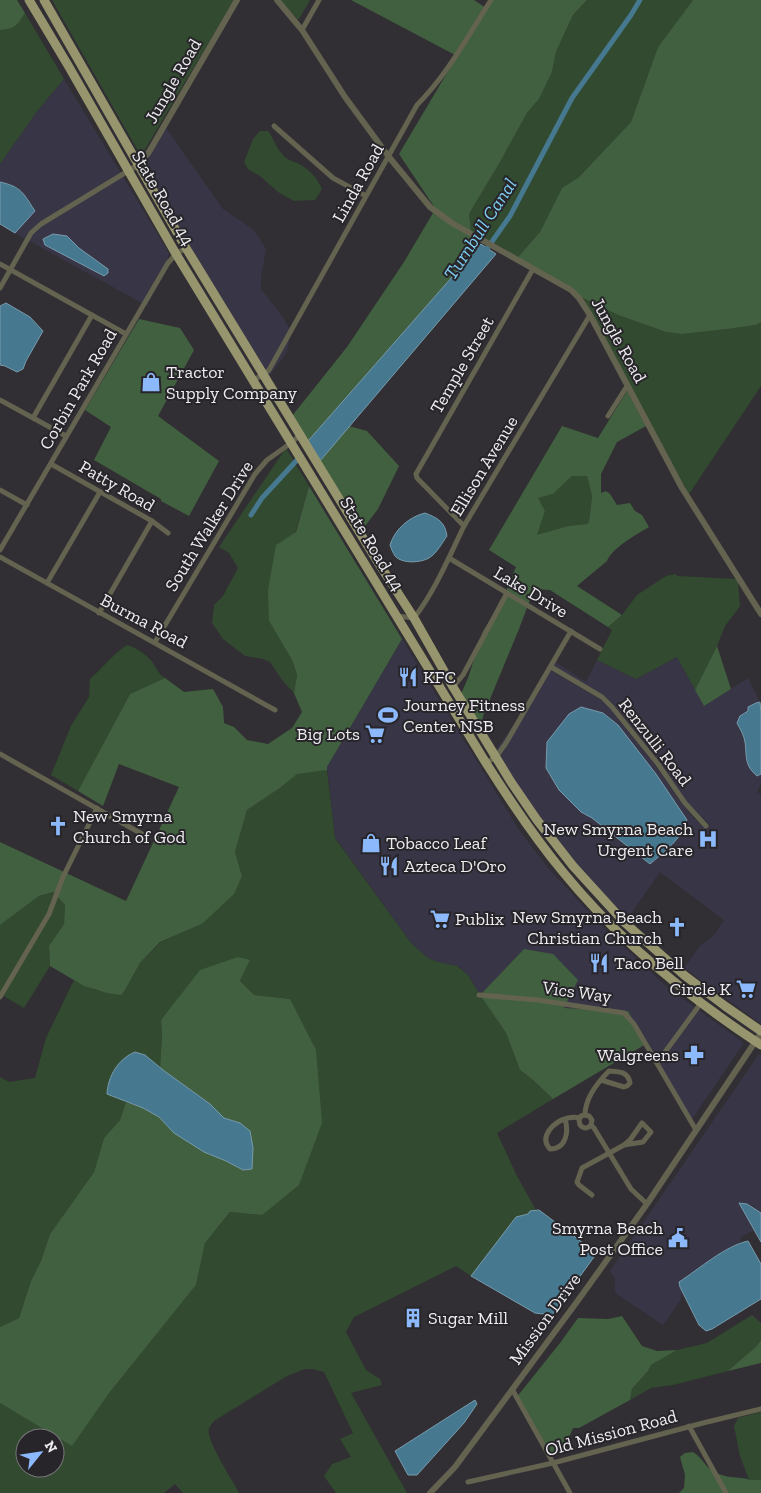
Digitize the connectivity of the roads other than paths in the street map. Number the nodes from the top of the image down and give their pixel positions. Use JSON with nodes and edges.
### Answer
{"nodes":[{"id":1,"x":29,"y":0,"type":"edge"},
{"id":2,"x":44,"y":0,"type":"edge"},
{"id":3,"x":237,"y":0,"type":"edge"},
{"id":4,"x":277,"y":0,"type":"edge"},
{"id":5,"x":319,"y":0,"type":"edge"},
{"id":6,"x":491,"y":0,"type":"edge"},
{"id":7,"x":302,"y":30,"type":"junction"},
{"id":8,"x":274,"y":126,"type":"dead end"},
{"id":9,"x":388,"y":157,"type":"junction"},
{"id":10,"x":138,"y":165,"type":"junction"},
{"id":11,"x":128,"y":171,"type":"junction"},
{"id":12,"x":366,"y":196,"type":"junction"},
{"id":13,"x":186,"y":248,"type":"junction"},
{"id":14,"x":176,"y":254,"type":"junction"},
{"id":15,"x":0,"y":264,"type":"edge"},
{"id":16,"x":533,"y":269,"type":"junction"},
{"id":17,"x":10,"y":270,"type":"junction"},
{"id":18,"x":0,"y":288,"type":"edge"},
{"id":19,"x":92,"y":315,"type":"junction"},
{"id":20,"x":590,"y":315,"type":"junction"},
{"id":21,"x":126,"y":334,"type":"junction"},
{"id":22,"x":264,"y":375,"type":"junction"},
{"id":23,"x":253,"y":380,"type":"junction"},
{"id":24,"x":627,"y":386,"type":"junction"},
{"id":25,"x":0,"y":400,"type":"edge"},
{"id":26,"x":608,"y":416,"type":"dead end"},
{"id":27,"x":33,"y":418,"type":"junction"},
{"id":28,"x":300,"y":435,"type":"junction"},
{"id":29,"x":66,"y":436,"type":"junction"},
{"id":30,"x":291,"y":443,"type":"junction"},
{"id":31,"x":51,"y":464,"type":"junction"},
{"id":32,"x":0,"y":490,"type":"edge"},
{"id":33,"x":100,"y":492,"type":"junction"},
{"id":34,"x":27,"y":505,"type":"junction"},
{"id":35,"x":152,"y":521,"type":"junction"},
{"id":36,"x":464,"y":526,"type":"junction"},
{"id":37,"x":168,"y":533,"type":"dead end"},
{"id":38,"x":0,"y":550,"type":"edge"},
{"id":39,"x":374,"y":556,"type":"junction"},
{"id":40,"x":0,"y":557,"type":"edge"},
{"id":41,"x":449,"y":558,"type":"junction"},
{"id":42,"x":364,"y":563,"type":"junction"},
{"id":43,"x":47,"y":584,"type":"junction"},
{"id":44,"x":507,"y":593,"type":"junction"},
{"id":45,"x":99,"y":613,"type":"junction"},
{"id":46,"x":761,"y":614,"type":"edge"},
{"id":47,"x":397,"y":616,"type":"junction"},
{"id":48,"x":414,"y":618,"type":"junction"},
{"id":49,"x":571,"y":631,"type":"junction"},
{"id":50,"x":155,"y":642,"type":"junction"},
{"id":51,"x":600,"y":649,"type":"dead end"},
{"id":52,"x":550,"y":667,"type":"junction"},
{"id":53,"x":454,"y":687,"type":"junction"},
{"id":54,"x":275,"y":710,"type":"dead end"},
{"id":55,"x":0,"y":754,"type":"edge"},
{"id":56,"x":496,"y":757,"type":"junction"},
{"id":57,"x":486,"y":763,"type":"junction"},
{"id":58,"x":97,"y":808,"type":"junction"},
{"id":59,"x":706,"y":826,"type":"dead end"},
{"id":60,"x":142,"y":834,"type":"dead end"},
{"id":61,"x":573,"y":866,"type":"junction"},
{"id":62,"x":564,"y":873,"type":"junction"},
{"id":63,"x":589,"y":902,"type":"junction"},
{"id":64,"x":645,"y":941,"type":"junction"},
{"id":65,"x":640,"y":952,"type":"junction"},
{"id":66,"x":701,"y":988,"type":"junction"},
{"id":67,"x":479,"y":996,"type":"dead end"},
{"id":68,"x":0,"y":997,"type":"edge"},
{"id":69,"x":701,"y":1003,"type":"junction"},
{"id":70,"x":761,"y":1032,"type":"edge"},
{"id":71,"x":758,"y":1043,"type":"edge"},
{"id":72,"x":657,"y":1063,"type":"junction"},
{"id":73,"x":601,"y":1080,"type":"junction"},
{"id":74,"x":582,"y":1116,"type":"junction"},
{"id":75,"x":565,"y":1119,"type":"junction"},
{"id":76,"x":591,"y":1125,"type":"junction"},
{"id":77,"x":696,"y":1130,"type":"junction"},
{"id":78,"x":624,"y":1145,"type":"junction"},
{"id":79,"x":610,"y":1154,"type":"junction"},
{"id":80,"x":592,"y":1195,"type":"dead end"},
{"id":81,"x":646,"y":1204,"type":"junction"},
{"id":82,"x":512,"y":1389,"type":"junction"},
{"id":83,"x":761,"y":1409,"type":"edge"},
{"id":84,"x":689,"y":1426,"type":"junction"},
{"id":85,"x":553,"y":1462,"type":"junction"},
{"id":86,"x":468,"y":1482,"type":"dead end"},
{"id":87,"x":430,"y":1493,"type":"edge"},
{"id":88,"x":570,"y":1493,"type":"edge"},
{"id":89,"x":726,"y":1493,"type":"edge"}],
"edges":[{"from":1,"to":11,"type":"main road","name":"State Road 44"},
{"from":2,"to":10,"type":"main road","name":"State Road 44"},
{"from":3,"to":10,"type":"street","name":"Jungle Road"},
{"from":4,"to":7,"type":"street","name":"Jungle Road"},
{"from":5,"to":7,"type":"street"},
{"from":6,"to":9,"type":"street","name":"Linda Road"},
{"from":7,"to":9,"type":"street","name":"Jungle Road"},
{"from":8,"to":12,"type":"street"},
{"from":9,"to":12,"type":"street","name":"Linda Road"},
{"from":9,"to":16,"type":"street","name":"Jungle Road"},
{"from":10,"to":11,"type":"street","name":"Jungle Road"},
{"from":10,"to":13,"type":"main road","name":"State Road 44"},
{"from":11,"to":14,"type":"main road","name":"State Road 44"},
{"from":11,"to":17,"type":"street"},
{"from":12,"to":22,"type":"street","name":"Linda Road"},
{"from":13,"to":14,"type":"street","name":"Corbin Park Road"},
{"from":13,"to":22,"type":"main road","name":"State Road 44"},
{"from":14,"to":21,"type":"street","name":"Corbin Park Road"},
{"from":14,"to":23,"type":"main road","name":"State Road 44"},
{"from":15,"to":17,"type":"street"},
{"from":16,"to":20,"type":"street","name":"Jungle Road"},
{"from":16,"to":36,"type":"street","name":"Temple Street"},
{"from":17,"to":18,"type":"street"},
{"from":17,"to":19,"type":"street"},
{"from":19,"to":21,"type":"street"},
{"from":19,"to":27,"type":"street"},
{"from":20,"to":24,"type":"street","name":"Jungle Road"},
{"from":20,"to":36,"type":"street","name":"Ellison Avenue"},
{"from":21,"to":29,"type":"street","name":"Corbin Park Road"},
{"from":22,"to":23,"type":"street"},
{"from":22,"to":28,"type":"main road","name":"State Road 44"},
{"from":23,"to":30,"type":"main road","name":"State Road 44"},
{"from":24,"to":26,"type":"street"},
{"from":24,"to":46,"type":"street","name":"Jungle Road"},
{"from":25,"to":27,"type":"street"},
{"from":27,"to":29,"type":"street"},
{"from":28,"to":30,"type":"street","name":"South Walker Drive"},
{"from":28,"to":39,"type":"main road","name":"State Road 44"},
{"from":29,"to":31,"type":"street","name":"Corbin Park Road"},
{"from":30,"to":42,"type":"main road","name":"State Road 44"},
{"from":30,"to":50,"type":"street","name":"South Walker Drive"},
{"from":31,"to":33,"type":"street","name":"Patty Road"},
{"from":31,"to":34,"type":"street","name":"Corbin Park Road"},
{"from":32,"to":34,"type":"street"},
{"from":33,"to":35,"type":"street","name":"Patty Road"},
{"from":33,"to":43,"type":"street"},
{"from":34,"to":38,"type":"street","name":"Corbin Park Road"},
{"from":35,"to":37,"type":"street","name":"Patty Road"},
{"from":35,"to":45,"type":"street"},
{"from":36,"to":41,"type":"street","name":"Ellison Avenue"},
{"from":39,"to":42,"type":"main road"},
{"from":39,"to":48,"type":"main road","name":"State Road 44"},
{"from":40,"to":43,"type":"street","name":"Burma Road"},
{"from":41,"to":44,"type":"street","name":"Lake Drive"},
{"from":41,"to":48,"type":"street","name":"Ellison Avenue"},
{"from":42,"to":47,"type":"main road","name":"State Road 44"},
{"from":43,"to":45,"type":"street","name":"Burma Road"},
{"from":44,"to":49,"type":"street","name":"Lake Drive"},
{"from":44,"to":53,"type":"street"},
{"from":45,"to":50,"type":"street","name":"Burma Road"},
{"from":47,"to":48,"type":"street"},
{"from":47,"to":57,"type":"main road","name":"State Road 44"},
{"from":48,"to":53,"type":"main road","name":"State Road 44"},
{"from":49,"to":51,"type":"street","name":"Lake Drive"},
{"from":49,"to":52,"type":"street"},
{"from":50,"to":54,"type":"street","name":"Burma Road"},
{"from":52,"to":56,"type":"street"},
{"from":52,"to":59,"type":"street","name":"Renzulli Road"},
{"from":53,"to":56,"type":"main road","name":"State Road 44"},
{"from":55,"to":58,"type":"street"},
{"from":56,"to":57,"type":"street"},
{"from":56,"to":61,"type":"main road","name":"State Road 44"},
{"from":57,"to":62,"type":"main road","name":"State Road 44"},
{"from":58,"to":60,"type":"street"},
{"from":58,"to":68,"type":"street"},
{"from":61,"to":62,"type":"street"},
{"from":61,"to":64,"type":"main road","name":"State Road 44"},
{"from":62,"to":63,"type":"main road","name":"State Road 44"},
{"from":63,"to":64,"type":"main road"},
{"from":63,"to":65,"type":"main road","name":"State Road 44"},
{"from":64,"to":66,"type":"main road","name":"State Road 44"},
{"from":65,"to":66,"type":"main road"},
{"from":65,"to":69,"type":"main road","name":"State Road 44"},
{"from":66,"to":70,"type":"main road","name":"State Road 44"},
{"from":67,"to":72,"type":"street","name":"Vics Way"},
{"from":69,"to":71,"type":"main road","name":"State Road 44"},
{"from":69,"to":72,"type":"street"},
{"from":70,"to":71,"type":"street","name":"Mission Drive"},
{"from":71,"to":77,"type":"street","name":"Mission Drive"},
{"from":72,"to":77,"type":"street","name":"Vics Way"},
{"from":73,"to":73,"type":"street"},
{"from":73,"to":74,"type":"street"},
{"from":74,"to":75,"type":"street"},
{"from":74,"to":76,"type":"street"},
{"from":74,"to":76,"type":"street"},
{"from":75,"to":75,"type":"street"},
{"from":76,"to":79,"type":"street"},
{"from":77,"to":81,"type":"street","name":"Mission Drive"},
{"from":78,"to":78,"type":"street"},
{"from":78,"to":79,"type":"street"},
{"from":79,"to":80,"type":"street"},
{"from":79,"to":81,"type":"street"},
{"from":81,"to":82,"type":"street","name":"Mission Drive"},
{"from":82,"to":85,"type":"street"},
{"from":82,"to":87,"type":"street","name":"Mission Drive"},
{"from":83,"to":84,"type":"street","name":"Old Mission Road"},
{"from":84,"to":85,"type":"street","name":"Old Mission Road"},
{"from":84,"to":89,"type":"street"},
{"from":85,"to":86,"type":"street","name":"Old Mission Road"},
{"from":85,"to":88,"type":"street"}]}
